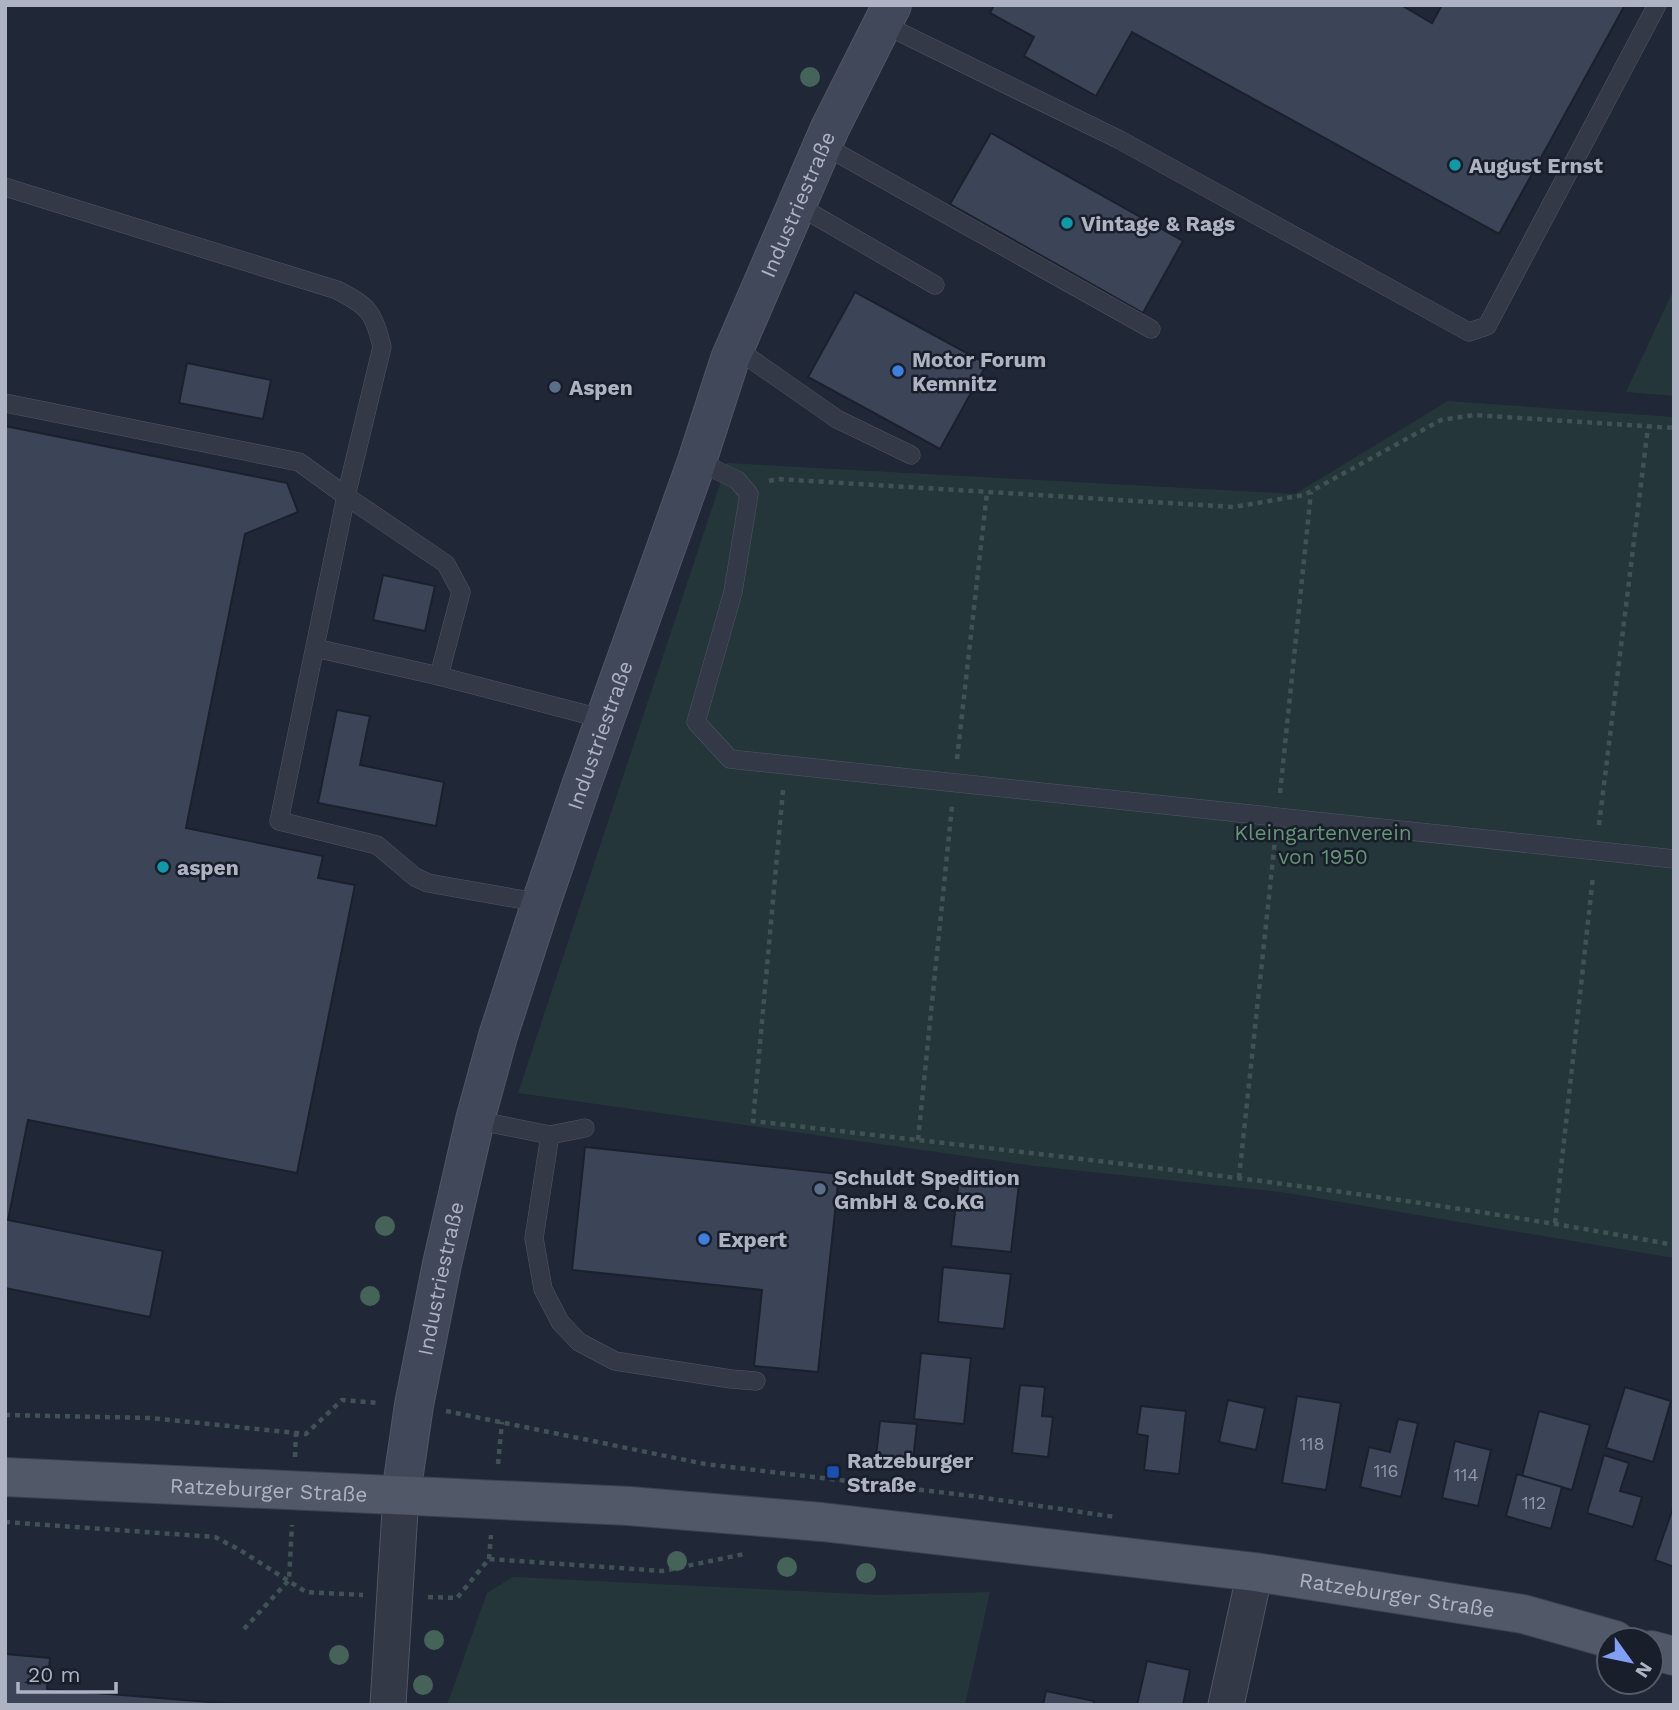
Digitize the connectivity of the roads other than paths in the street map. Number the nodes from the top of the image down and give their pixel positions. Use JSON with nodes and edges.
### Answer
{"nodes":[{"id":1,"x":1657,"y":5,"type":"edge"},
{"id":2,"x":887,"y":15,"type":"edge"},
{"id":3,"x":823,"y":145,"type":"junction"},
{"id":4,"x":5,"y":187,"type":"edge"},
{"id":5,"x":797,"y":205,"type":"junction"},
{"id":6,"x":935,"y":285,"type":"dead end"},
{"id":7,"x":1151,"y":329,"type":"dead end"},
{"id":8,"x":735,"y":348,"type":"junction"},
{"id":9,"x":5,"y":403,"type":"edge"},
{"id":10,"x":911,"y":455,"type":"dead end"},
{"id":11,"x":697,"y":460,"type":"junction"},
{"id":12,"x":346,"y":496,"type":"junction"},
{"id":13,"x":315,"y":648,"type":"junction"},
{"id":14,"x":439,"y":676,"type":"junction"},
{"id":15,"x":604,"y":719,"type":"junction"},
{"id":16,"x":1674,"y":859,"type":"edge"},
{"id":17,"x":541,"y":903,"type":"junction"},
{"id":18,"x":475,"y":1120,"type":"junction"},
{"id":19,"x":585,"y":1128,"type":"dead end"},
{"id":20,"x":550,"y":1135,"type":"junction"},
{"id":21,"x":756,"y":1381,"type":"dead end"},
{"id":22,"x":5,"y":1477,"type":"edge"},
{"id":23,"x":401,"y":1494,"type":"junction"},
{"id":24,"x":1255,"y":1572,"type":"junction"},
{"id":25,"x":1595,"y":1634,"type":"edge"},
{"id":26,"x":388,"y":1705,"type":"edge"},
{"id":27,"x":1226,"y":1705,"type":"edge"}],
"edges":[{"from":1,"to":2,"type":"lane"},
{"from":2,"to":3,"type":"main road","name":"Industriestraße"},
{"from":3,"to":5,"type":"main road","name":"Industriestraße"},
{"from":3,"to":7,"type":"lane"},
{"from":4,"to":12,"type":"lane"},
{"from":5,"to":6,"type":"lane"},
{"from":5,"to":8,"type":"main road","name":"Industriestraße"},
{"from":8,"to":10,"type":"lane"},
{"from":8,"to":11,"type":"main road","name":"Industriestraße"},
{"from":9,"to":12,"type":"lane"},
{"from":11,"to":15,"type":"main road","name":"Industriestraße"},
{"from":11,"to":16,"type":"lane"},
{"from":12,"to":13,"type":"lane"},
{"from":12,"to":14,"type":"lane"},
{"from":13,"to":14,"type":"lane"},
{"from":13,"to":17,"type":"lane"},
{"from":14,"to":15,"type":"lane"},
{"from":15,"to":17,"type":"main road","name":"Industriestraße"},
{"from":17,"to":18,"type":"main road","name":"Industriestraße"},
{"from":18,"to":20,"type":"lane"},
{"from":18,"to":23,"type":"main road","name":"Industriestraße"},
{"from":19,"to":20,"type":"lane"},
{"from":20,"to":21,"type":"lane"},
{"from":22,"to":23,"type":"main road","name":"Ratzeburger Straße"},
{"from":23,"to":24,"type":"main road","name":"Ratzeburger Straße"},
{"from":23,"to":26,"type":"street"},
{"from":24,"to":25,"type":"main road","name":"Ratzeburger Straße"},
{"from":24,"to":27,"type":"street"}]}
